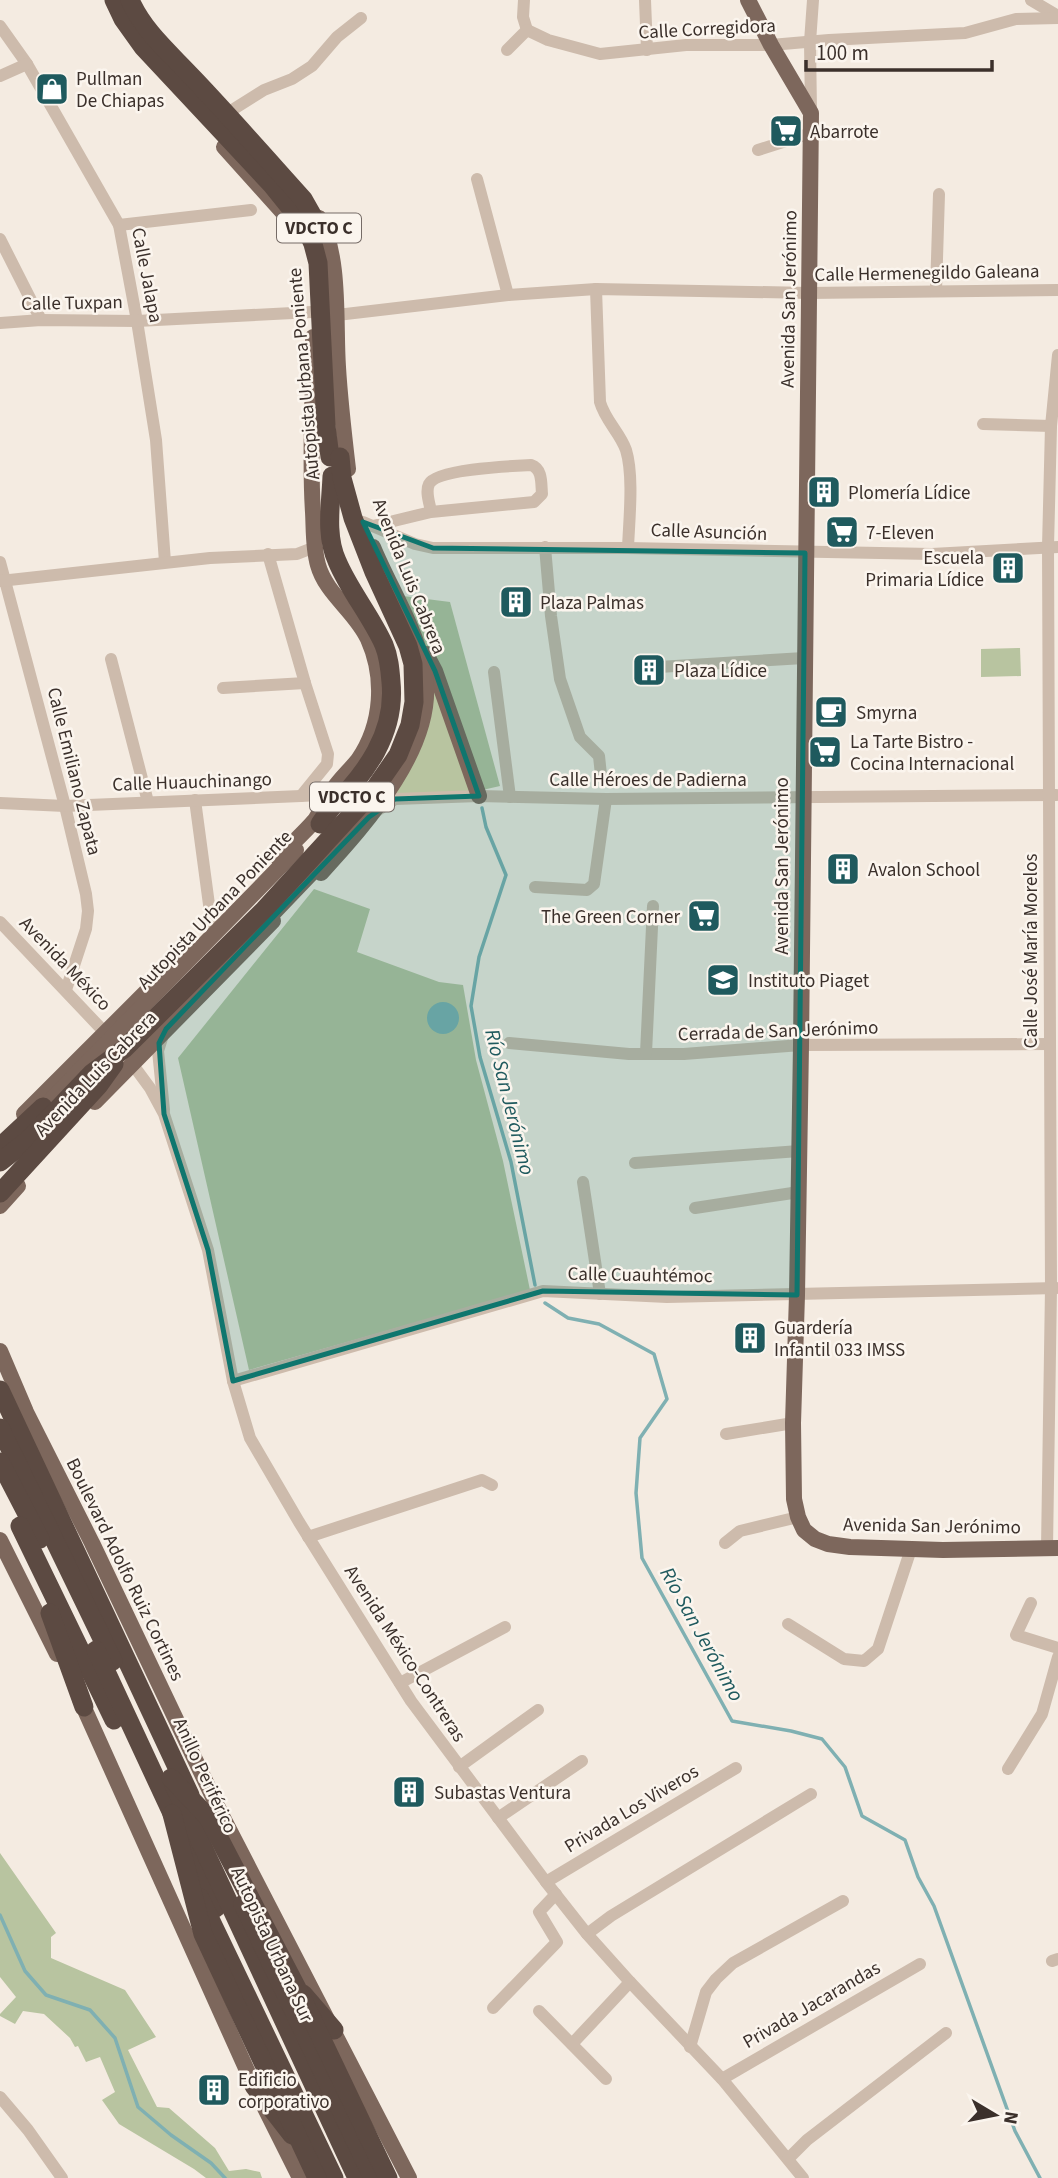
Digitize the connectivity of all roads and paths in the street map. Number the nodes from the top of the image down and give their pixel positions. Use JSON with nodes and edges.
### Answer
{"nodes":[{"id":1,"x":106,"y":0,"type":"edge"},
{"id":2,"x":114,"y":0,"type":"edge"},
{"id":3,"x":130,"y":0,"type":"edge"},
{"id":4,"x":524,"y":0,"type":"edge"},
{"id":5,"x":646,"y":0,"type":"edge"},
{"id":6,"x":748,"y":0,"type":"edge"},
{"id":7,"x":813,"y":0,"type":"edge"},
{"id":8,"x":1031,"y":0,"type":"edge"},
{"id":9,"x":1058,"y":17,"type":"edge"},
{"id":10,"x":361,"y":18,"type":"dead end"},
{"id":11,"x":0,"y":26,"type":"edge"},
{"id":12,"x":527,"y":30,"type":"junction"},
{"id":13,"x":810,"y":42,"type":"junction"},
{"id":14,"x":771,"y":45,"type":"junction"},
{"id":15,"x":507,"y":50,"type":"dead end"},
{"id":16,"x":647,"y":50,"type":"junction"},
{"id":17,"x":27,"y":64,"type":"junction"},
{"id":18,"x":0,"y":76,"type":"edge"},
{"id":19,"x":229,"y":112,"type":"junction"},
{"id":20,"x":811,"y":113,"type":"junction"},
{"id":21,"x":811,"y":133,"type":"junction"},
{"id":22,"x":758,"y":150,"type":"dead end"},
{"id":23,"x":477,"y":178,"type":"dead end"},
{"id":24,"x":939,"y":194,"type":"dead end"},
{"id":25,"x":251,"y":210,"type":"dead end"},
{"id":26,"x":119,"y":225,"type":"junction"},
{"id":27,"x":0,"y":239,"type":"edge"},
{"id":28,"x":596,"y":289,"type":"junction"},
{"id":29,"x":936,"y":292,"type":"junction"},
{"id":30,"x":1054,"y":292,"type":"edge"},
{"id":31,"x":809,"y":293,"type":"junction"},
{"id":32,"x":508,"y":295,"type":"junction"},
{"id":33,"x":312,"y":312,"type":"junction"},
{"id":34,"x":337,"y":315,"type":"junction"},
{"id":35,"x":41,"y":320,"type":"junction"},
{"id":36,"x":137,"y":321,"type":"junction"},
{"id":37,"x":0,"y":323,"type":"edge"},
{"id":38,"x":1058,"y":355,"type":"edge"},
{"id":39,"x":983,"y":424,"type":"dead end"},
{"id":40,"x":1051,"y":426,"type":"junction"},
{"id":41,"x":340,"y":473,"type":"junction"},
{"id":42,"x":311,"y":477,"type":"junction"},
{"id":43,"x":428,"y":512,"type":"junction"},
{"id":44,"x":368,"y":524,"type":"junction"},
{"id":45,"x":314,"y":547,"type":"junction"},
{"id":46,"x":545,"y":547,"type":"junction"},
{"id":47,"x":1053,"y":547,"type":"edge"},
{"id":48,"x":628,"y":548,"type":"junction"},
{"id":49,"x":805,"y":553,"type":"junction"},
{"id":50,"x":268,"y":554,"type":"junction"},
{"id":51,"x":0,"y":562,"type":"edge"},
{"id":52,"x":165,"y":562,"type":"junction"},
{"id":53,"x":318,"y":566,"type":"junction"},
{"id":54,"x":2,"y":581,"type":"edge"},
{"id":55,"x":410,"y":625,"type":"junction"},
{"id":56,"x":804,"y":658,"type":"junction"},
{"id":57,"x":111,"y":659,"type":"dead end"},
{"id":58,"x":659,"y":667,"type":"dead end"},
{"id":59,"x":494,"y":671,"type":"dead end"},
{"id":60,"x":305,"y":683,"type":"junction"},
{"id":61,"x":223,"y":688,"type":"dead end"},
{"id":62,"x":415,"y":744,"type":"junction"},
{"id":63,"x":601,"y":775,"type":"dead end"},
{"id":64,"x":301,"y":796,"type":"junction"},
{"id":65,"x":478,"y":796,"type":"junction"},
{"id":66,"x":1054,"y":796,"type":"edge"},
{"id":67,"x":510,"y":797,"type":"junction"},
{"id":68,"x":802,"y":798,"type":"junction"},
{"id":69,"x":606,"y":799,"type":"junction"},
{"id":70,"x":195,"y":800,"type":"junction"},
{"id":71,"x":148,"y":802,"type":"junction"},
{"id":72,"x":0,"y":803,"type":"edge"},
{"id":73,"x":65,"y":806,"type":"junction"},
{"id":74,"x":324,"y":812,"type":"junction"},
{"id":75,"x":369,"y":817,"type":"junction"},
{"id":76,"x":535,"y":887,"type":"dead end"},
{"id":77,"x":653,"y":906,"type":"dead end"},
{"id":78,"x":0,"y":922,"type":"edge"},
{"id":79,"x":212,"y":926,"type":"junction"},
{"id":80,"x":174,"y":963,"type":"junction"},
{"id":81,"x":66,"y":990,"type":"junction"},
{"id":82,"x":199,"y":998,"type":"junction"},
{"id":83,"x":166,"y":1029,"type":"junction"},
{"id":84,"x":104,"y":1031,"type":"junction"},
{"id":85,"x":509,"y":1043,"type":"dead end"},
{"id":86,"x":1049,"y":1044,"type":"junction"},
{"id":87,"x":801,"y":1045,"type":"junction"},
{"id":88,"x":646,"y":1054,"type":"junction"},
{"id":89,"x":128,"y":1056,"type":"junction"},
{"id":90,"x":164,"y":1114,"type":"junction"},
{"id":91,"x":0,"y":1138,"type":"edge"},
{"id":92,"x":0,"y":1147,"type":"edge"},
{"id":93,"x":799,"y":1151,"type":"junction"},
{"id":94,"x":0,"y":1154,"type":"edge"},
{"id":95,"x":0,"y":1162,"type":"edge"},
{"id":96,"x":635,"y":1163,"type":"dead end"},
{"id":97,"x":0,"y":1181,"type":"edge"},
{"id":98,"x":583,"y":1182,"type":"dead end"},
{"id":99,"x":799,"y":1192,"type":"junction"},
{"id":100,"x":0,"y":1193,"type":"edge"},
{"id":101,"x":0,"y":1206,"type":"edge"},
{"id":102,"x":695,"y":1208,"type":"dead end"},
{"id":103,"x":1054,"y":1288,"type":"edge"},
{"id":104,"x":600,"y":1294,"type":"junction"},
{"id":105,"x":797,"y":1295,"type":"junction"},
{"id":106,"x":0,"y":1351,"type":"edge"},
{"id":107,"x":0,"y":1376,"type":"edge"},
{"id":108,"x":233,"y":1381,"type":"junction"},
{"id":109,"x":0,"y":1390,"type":"edge"},
{"id":110,"x":793,"y":1423,"type":"junction"},
{"id":111,"x":0,"y":1428,"type":"edge"},
{"id":112,"x":726,"y":1434,"type":"dead end"},
{"id":113,"x":0,"y":1462,"type":"edge"},
{"id":114,"x":492,"y":1485,"type":"dead end"},
{"id":115,"x":3,"y":1491,"type":"edge"},
{"id":116,"x":798,"y":1517,"type":"junction"},
{"id":117,"x":308,"y":1537,"type":"junction"},
{"id":118,"x":0,"y":1540,"type":"edge"},
{"id":119,"x":725,"y":1543,"type":"dead end"},
{"id":120,"x":1053,"y":1548,"type":"edge"},
{"id":121,"x":911,"y":1549,"type":"junction"},
{"id":122,"x":1031,"y":1603,"type":"dead end"},
{"id":123,"x":788,"y":1624,"type":"dead end"},
{"id":124,"x":505,"y":1627,"type":"dead end"},
{"id":125,"x":1058,"y":1648,"type":"edge"},
{"id":126,"x":1058,"y":1660,"type":"edge"},
{"id":127,"x":145,"y":1680,"type":"junction"},
{"id":128,"x":400,"y":1683,"type":"junction"},
{"id":129,"x":84,"y":1707,"type":"junction"},
{"id":130,"x":538,"y":1710,"type":"dead end"},
{"id":131,"x":176,"y":1722,"type":"junction"},
{"id":132,"x":582,"y":1761,"type":"dead end"},
{"id":133,"x":459,"y":1767,"type":"junction"},
{"id":134,"x":736,"y":1768,"type":"dead end"},
{"id":135,"x":1009,"y":1769,"type":"dead end"},
{"id":136,"x":171,"y":1778,"type":"junction"},
{"id":137,"x":811,"y":1794,"type":"dead end"},
{"id":138,"x":172,"y":1814,"type":"junction"},
{"id":139,"x":498,"y":1818,"type":"junction"},
{"id":140,"x":207,"y":1832,"type":"junction"},
{"id":141,"x":546,"y":1882,"type":"junction"},
{"id":142,"x":556,"y":1894,"type":"junction"},
{"id":143,"x":843,"y":1902,"type":"dead end"},
{"id":144,"x":587,"y":1934,"type":"junction"},
{"id":145,"x":267,"y":1952,"type":"junction"},
{"id":146,"x":920,"y":1964,"type":"dead end"},
{"id":147,"x":630,"y":1982,"type":"junction"},
{"id":148,"x":493,"y":2008,"type":"dead end"},
{"id":149,"x":539,"y":2011,"type":"dead end"},
{"id":150,"x":334,"y":2030,"type":"junction"},
{"id":151,"x":946,"y":2033,"type":"dead end"},
{"id":152,"x":572,"y":2044,"type":"junction"},
{"id":153,"x":690,"y":2047,"type":"junction"},
{"id":154,"x":606,"y":2079,"type":"dead end"},
{"id":155,"x":722,"y":2079,"type":"junction"},
{"id":156,"x":254,"y":2086,"type":"junction"},
{"id":157,"x":0,"y":2097,"type":"edge"},
{"id":158,"x":788,"y":2159,"type":"junction"},
{"id":159,"x":62,"y":2178,"type":"edge"},
{"id":160,"x":300,"y":2178,"type":"edge"},
{"id":161,"x":317,"y":2178,"type":"edge"},
{"id":162,"x":324,"y":2178,"type":"edge"},
{"id":163,"x":334,"y":2178,"type":"edge"},
{"id":164,"x":343,"y":2178,"type":"edge"},
{"id":165,"x":357,"y":2178,"type":"edge"},
{"id":166,"x":373,"y":2178,"type":"edge"},
{"id":167,"x":388,"y":2178,"type":"edge"},
{"id":168,"x":409,"y":2178,"type":"edge"},
{"id":169,"x":803,"y":2178,"type":"edge"}],
"edges":[{"from":1,"to":33,"type":"main road","name":"Avenida Luis Cabrera"},
{"from":2,"to":41,"type":"highway","name":"Autopista Urbana Poniente","number":"VDCTO C"},
{"from":3,"to":19,"type":"main road","name":"Avenida Luis Cabrera"},
{"from":3,"to":89,"type":"highway","name":"Autopista Urbana Poniente","number":"VDCTO C","bridge":true},
{"from":4,"to":12,"type":"street"},
{"from":5,"to":16,"type":"street"},
{"from":6,"to":14,"type":"main road"},
{"from":7,"to":13,"type":"street"},
{"from":8,"to":9,"type":"street"},
{"from":9,"to":13,"type":"street","name":"Calle Corregidora"},
{"from":10,"to":19,"type":"street"},
{"from":11,"to":17,"type":"street","name":"Calle Jalapa"},
{"from":12,"to":15,"type":"street"},
{"from":12,"to":16,"type":"street","name":"Calle Corregidora"},
{"from":13,"to":14,"type":"street","name":"Calle Corregidora"},
{"from":13,"to":20,"type":"street"},
{"from":14,"to":16,"type":"street","name":"Calle Corregidora"},
{"from":14,"to":20,"type":"main road"},
{"from":17,"to":18,"type":"street"},
{"from":17,"to":26,"type":"street","name":"Calle Jalapa"},
{"from":19,"to":34,"type":"main road","name":"Avenida Luis Cabrera"},
{"from":20,"to":21,"type":"main road","name":"Avenida San Jerónimo"},
{"from":21,"to":22,"type":"street"},
{"from":21,"to":31,"type":"main road","name":"Avenida San Jerónimo"},
{"from":23,"to":32,"type":"street"},
{"from":24,"to":29,"type":"street"},
{"from":25,"to":26,"type":"street"},
{"from":26,"to":36,"type":"street","name":"Calle Jalapa"},
{"from":27,"to":35,"type":"street"},
{"from":28,"to":31,"type":"street","name":"Calle Hermenegildo Galeana"},
{"from":28,"to":32,"type":"street","name":"Calle Hermenegildo Galeana"},
{"from":28,"to":48,"type":"street"},
{"from":29,"to":30,"type":"street","name":"Calle Hermenegildo Galeana"},
{"from":29,"to":31,"type":"street","name":"Calle Hermenegildo Galeana"},
{"from":31,"to":49,"type":"main road","name":"Avenida San Jerónimo"},
{"from":32,"to":34,"type":"street","name":"Calle Hermenegildo Galeana"},
{"from":33,"to":36,"type":"street","name":"Calle Tuxpan"},
{"from":33,"to":42,"type":"main road","name":"Avenida Luis Cabrera"},
{"from":34,"to":41,"type":"main road","name":"Avenida Luis Cabrera"},
{"from":35,"to":36,"type":"street","name":"Calle Tuxpan"},
{"from":35,"to":37,"type":"street","name":"Calle Tuxpan"},
{"from":36,"to":52,"type":"street","name":"Calle Jalapa"},
{"from":38,"to":40,"type":"street","name":"Calle José María Morelos"},
{"from":39,"to":40,"type":"street"},
{"from":40,"to":47,"type":"street","name":"Calle José María Morelos"},
{"from":41,"to":42,"type":"main road"},
{"from":41,"to":44,"type":"main road","name":"Avenida Luis Cabrera"},
{"from":41,"to":74,"type":"highway","bridge":true},
{"from":41,"to":92,"type":"highway","name":"Autopista Urbana Poniente","number":"VDCTO C","bridge":true},
{"from":42,"to":45,"type":"main road","name":"Avenida Luis Cabrera"},
{"from":43,"to":43,"type":"street"},
{"from":43,"to":44,"type":"street"},
{"from":44,"to":46,"type":"street","name":"Calle Asunción"},
{"from":44,"to":55,"type":"main road","name":"Avenida Luis Cabrera"},
{"from":45,"to":50,"type":"street"},
{"from":45,"to":53,"type":"main road","name":"Avenida Luis Cabrera"},
{"from":46,"to":48,"type":"street","name":"Calle Asunción"},
{"from":46,"to":63,"type":"street"},
{"from":47,"to":49,"type":"street","name":"Calle Asunción"},
{"from":47,"to":66,"type":"street","name":"Calle José María Morelos"},
{"from":48,"to":49,"type":"street","name":"Calle Asunción"},
{"from":49,"to":56,"type":"main road","name":"Avenida San Jerónimo"},
{"from":50,"to":52,"type":"street"},
{"from":50,"to":60,"type":"street"},
{"from":51,"to":54,"type":"street","name":"Calle Emiliano Zapata"},
{"from":52,"to":54,"type":"street"},
{"from":53,"to":74,"type":"main road","name":"Avenida Luis Cabrera"},
{"from":53,"to":74,"type":"main road","name":"Avenida Luis Cabrera"},
{"from":54,"to":73,"type":"street","name":"Calle Emiliano Zapata"},
{"from":55,"to":62,"type":"main road","name":"Avenida Luis Cabrera"},
{"from":55,"to":65,"type":"main road"},
{"from":56,"to":58,"type":"street"},
{"from":56,"to":68,"type":"main road","name":"Avenida San Jerónimo"},
{"from":57,"to":71,"type":"street"},
{"from":59,"to":67,"type":"street"},
{"from":60,"to":61,"type":"street"},
{"from":60,"to":64,"type":"street"},
{"from":62,"to":75,"type":"main road","name":"Avenida Luis Cabrera"},
{"from":62,"to":97,"type":"main road","bridge":true},
{"from":64,"to":70,"type":"street","name":"Calle Huauchinango"},
{"from":64,"to":74,"type":"street","name":"Calle Huauchinango"},
{"from":65,"to":67,"type":"street","name":"Calle Héroes de Padierna"},
{"from":65,"to":75,"type":"street","name":"Calle Héroes de Padierna"},
{"from":66,"to":68,"type":"street","name":"Calle Héroes de Padierna"},
{"from":66,"to":86,"type":"street","name":"Calle José María Morelos"},
{"from":67,"to":69,"type":"street","name":"Calle Héroes de Padierna"},
{"from":68,"to":69,"type":"street","name":"Calle Héroes de Padierna"},
{"from":68,"to":87,"type":"main road","name":"Avenida San Jerónimo"},
{"from":69,"to":76,"type":"street"},
{"from":70,"to":71,"type":"street","name":"Calle Huauchinango"},
{"from":70,"to":79,"type":"street"},
{"from":71,"to":73,"type":"street","name":"Calle Huauchinango"},
{"from":72,"to":73,"type":"street","name":"Calle Huauchinango"},
{"from":73,"to":81,"type":"street","name":"Calle Emiliano Zapata"},
{"from":74,"to":79,"type":"main road","name":"Avenida Luis Cabrera"},
{"from":74,"to":94,"type":"main road","name":"Avenida Luis Cabrera","bridge":true},
{"from":75,"to":82,"type":"main road","name":"Avenida Luis Cabrera"},
{"from":77,"to":88,"type":"street"},
{"from":78,"to":81,"type":"street","name":"Avenida México"},
{"from":79,"to":80,"type":"main road","name":"Avenida Luis Cabrera"},
{"from":80,"to":82,"type":"main road"},
{"from":80,"to":84,"type":"main road","name":"Avenida Luis Cabrera"},
{"from":81,"to":84,"type":"street","name":"Avenida México"},
{"from":82,"to":83,"type":"main road","name":"Avenida Luis Cabrera"},
{"from":83,"to":89,"type":"main road","name":"Avenida Luis Cabrera"},
{"from":83,"to":90,"type":"street"},
{"from":84,"to":89,"type":"street","name":"Avenida México"},
{"from":84,"to":91,"type":"main road","name":"Avenida Luis Cabrera"},
{"from":85,"to":88,"type":"street","name":"Cerrada de San Jerónimo"},
{"from":86,"to":87,"type":"street","name":"Cerrada de San Jerónimo"},
{"from":86,"to":103,"type":"street","name":"Calle José María Morelos"},
{"from":87,"to":88,"type":"street","name":"Cerrada de San Jerónimo"},
{"from":87,"to":93,"type":"main road","name":"Avenida San Jerónimo"},
{"from":89,"to":90,"type":"street","name":"Avenida México-Contreras"},
{"from":89,"to":95,"type":"highway","bridge":true},
{"from":89,"to":100,"type":"highway","bridge":true},
{"from":89,"to":101,"type":"main road","name":"Avenida Luis Cabrera"},
{"from":90,"to":108,"type":"street","name":"Avenida México-Contreras"},
{"from":93,"to":96,"type":"street"},
{"from":93,"to":99,"type":"main road","name":"Avenida San Jerónimo"},
{"from":98,"to":104,"type":"street"},
{"from":99,"to":102,"type":"street"},
{"from":99,"to":105,"type":"main road","name":"Avenida San Jerónimo"},
{"from":103,"to":105,"type":"street","name":"Calle Cuauhtémoc"},
{"from":103,"to":120,"type":"street","name":"Calle José María Morelos"},
{"from":104,"to":105,"type":"street","name":"Calle Cuauhtémoc"},
{"from":104,"to":108,"type":"street","name":"Calle Cuauhtémoc"},
{"from":105,"to":110,"type":"main road","name":"Avenida San Jerónimo"},
{"from":106,"to":131,"type":"main road","name":"Boulevard Adolfo Ruiz Cortines"},
{"from":107,"to":127,"type":"highway"},
{"from":108,"to":117,"type":"street","name":"Avenida México-Contreras"},
{"from":109,"to":140,"type":"highway","name":"Anillo Periférico"},
{"from":110,"to":112,"type":"street"},
{"from":110,"to":116,"type":"main road","name":"Avenida San Jerónimo"},
{"from":111,"to":136,"type":"highway","name":"Autopista Urbana Sur"},
{"from":113,"to":138,"type":"highway","name":"Autopista Urbana Sur"},
{"from":114,"to":117,"type":"street"},
{"from":115,"to":129,"type":"highway"},
{"from":115,"to":163,"type":"highway"},
{"from":116,"to":119,"type":"street"},
{"from":116,"to":121,"type":"main road","name":"Avenida San Jerónimo"},
{"from":117,"to":128,"type":"street","name":"Avenida México-Contreras"},
{"from":118,"to":129,"type":"main road"},
{"from":120,"to":121,"type":"main road","name":"Avenida San Jerónimo"},
{"from":121,"to":123,"type":"street"},
{"from":122,"to":125,"type":"street"},
{"from":124,"to":128,"type":"street"},
{"from":126,"to":135,"type":"street"},
{"from":127,"to":131,"type":"main road"},
{"from":127,"to":140,"type":"highway"},
{"from":128,"to":133,"type":"street","name":"Avenida México-Contreras"},
{"from":129,"to":156,"type":"main road"},
{"from":130,"to":133,"type":"street"},
{"from":131,"to":150,"type":"main road","name":"Boulevard Adolfo Ruiz Cortines"},
{"from":132,"to":139,"type":"street"},
{"from":133,"to":139,"type":"street","name":"Avenida México-Contreras"},
{"from":134,"to":141,"type":"street","name":"Privada Los Viveros"},
{"from":136,"to":165,"type":"highway","name":"Autopista Urbana Sur"},
{"from":136,"to":167,"type":"highway","bridge":true},
{"from":137,"to":144,"type":"street"},
{"from":138,"to":161,"type":"highway","bridge":true},
{"from":138,"to":164,"type":"highway","name":"Autopista Urbana Sur","bridge":true},
{"from":139,"to":141,"type":"street","name":"Avenida México-Contreras"},
{"from":140,"to":145,"type":"highway","name":"Anillo Periférico"},
{"from":141,"to":142,"type":"street","name":"Avenida México-Contreras"},
{"from":142,"to":144,"type":"street","name":"Avenida México-Contreras"},
{"from":142,"to":148,"type":"street"},
{"from":143,"to":153,"type":"street"},
{"from":144,"to":147,"type":"street","name":"Avenida México-Contreras"},
{"from":145,"to":150,"type":"highway"},
{"from":145,"to":166,"type":"highway","name":"Anillo Periférico"},
{"from":146,"to":155,"type":"street","name":"Privada Jacarandas"},
{"from":147,"to":152,"type":"street"},
{"from":147,"to":153,"type":"street","name":"Avenida México-Contreras"},
{"from":149,"to":152,"type":"street"},
{"from":150,"to":168,"type":"main road","name":"Boulevard Adolfo Ruiz Cortines"},
{"from":151,"to":158,"type":"street"},
{"from":152,"to":154,"type":"street"},
{"from":153,"to":155,"type":"street","name":"Avenida México-Contreras"},
{"from":155,"to":158,"type":"street","name":"Avenida México-Contreras"},
{"from":156,"to":160,"type":"main road"},
{"from":156,"to":162,"type":"highway"},
{"from":157,"to":159,"type":"street"},
{"from":158,"to":169,"type":"street","name":"Avenida México-Contreras"}]}
